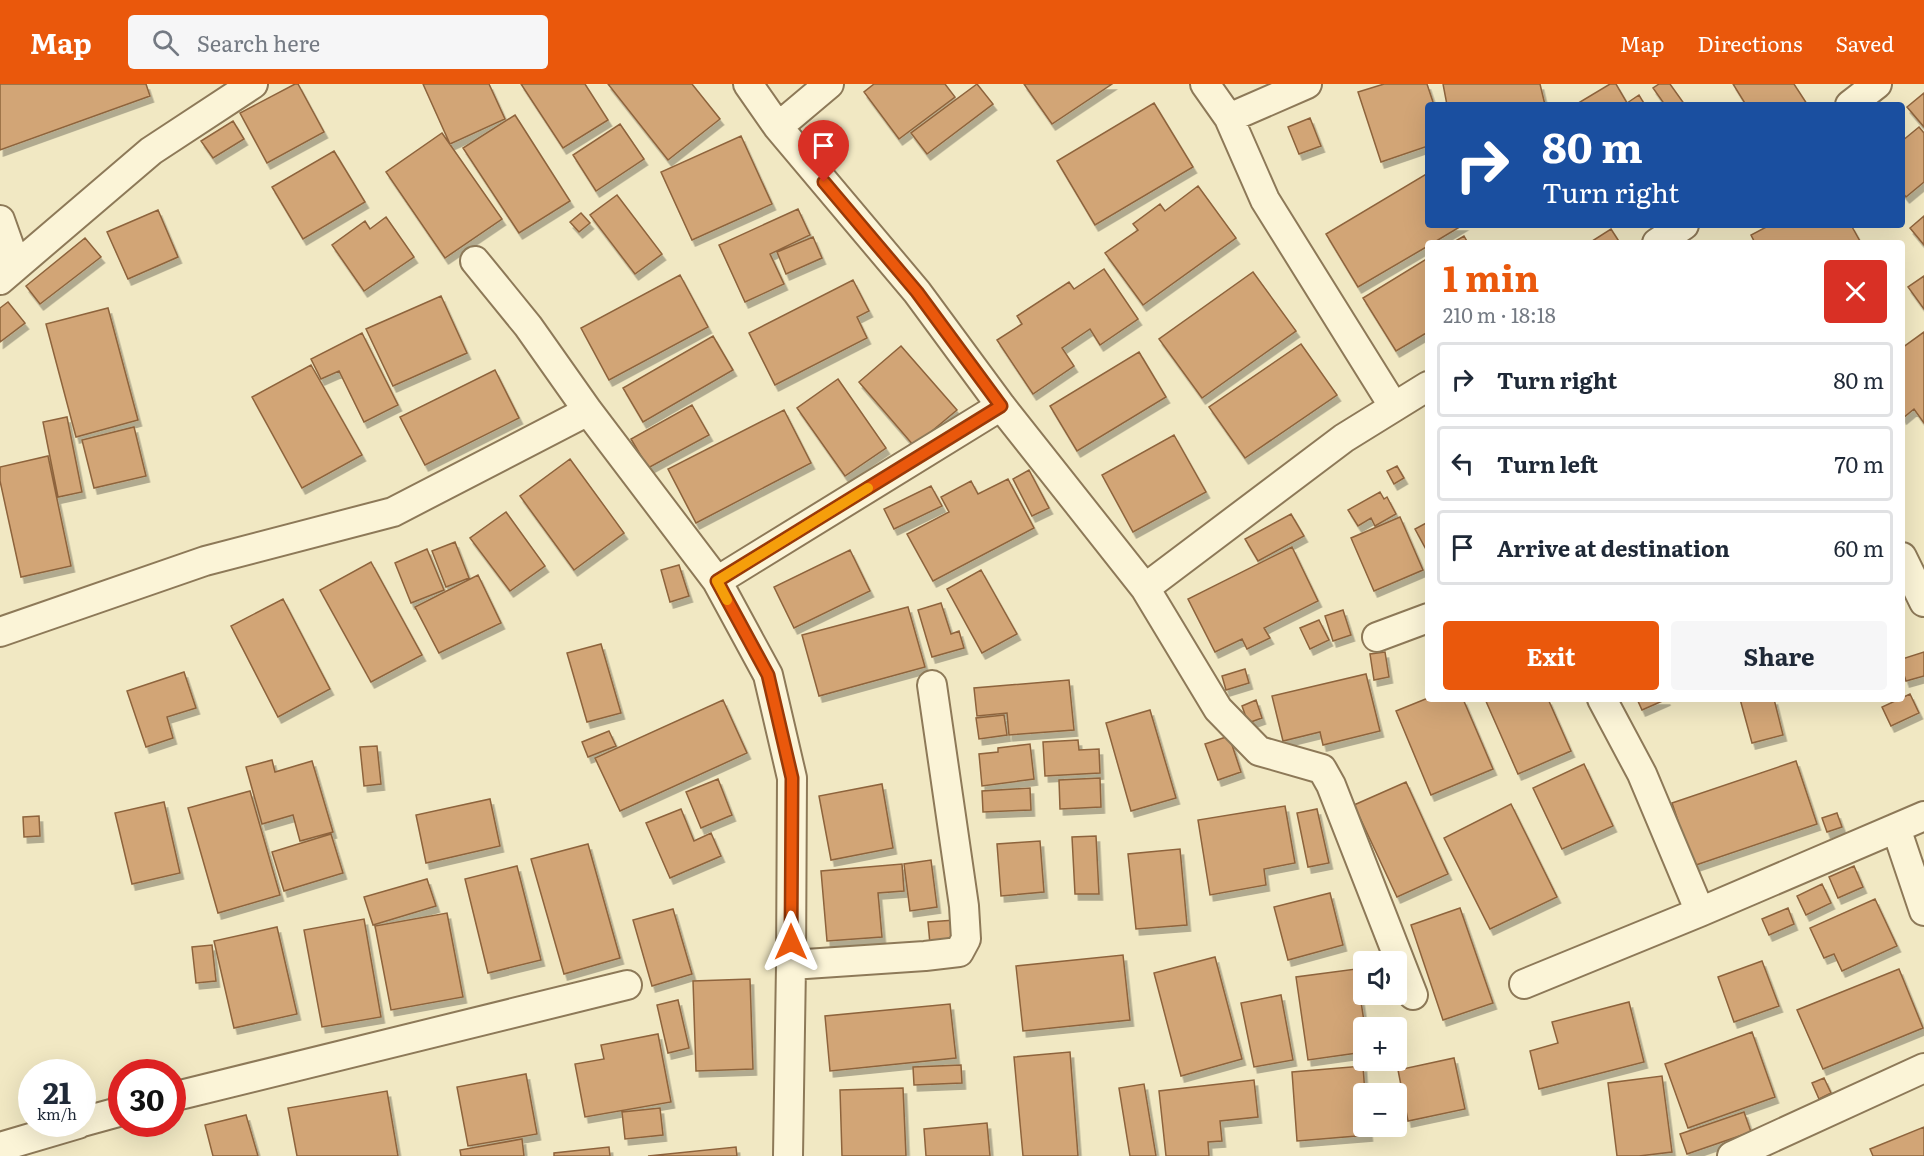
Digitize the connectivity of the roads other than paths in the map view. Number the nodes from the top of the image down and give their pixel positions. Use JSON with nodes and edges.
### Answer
{"nodes":[{"id":1,"x":253,"y":84,"type":"edge"},
{"id":2,"x":748,"y":84,"type":"edge"},
{"id":3,"x":829,"y":84,"type":"edge"},
{"id":4,"x":1205,"y":84,"type":"edge"},
{"id":5,"x":1307,"y":84,"type":"edge"},
{"id":6,"x":1877,"y":84,"type":"edge"},
{"id":7,"x":1854,"y":102,"type":"edge"},
{"id":8,"x":1229,"y":118,"type":"junction"},
{"id":9,"x":778,"y":127,"type":"junction"},
{"id":10,"x":0,"y":219,"type":"edge"},
{"id":11,"x":475,"y":261,"type":"dead end"},
{"id":12,"x":8,"y":273,"type":"edge"},
{"id":13,"x":1425,"y":388,"type":"edge"},
{"id":14,"x":1001,"y":406,"type":"junction"},
{"id":15,"x":1394,"y":407,"type":"junction"},
{"id":16,"x":588,"y":411,"type":"junction"},
{"id":17,"x":1905,"y":563,"type":"edge"},
{"id":18,"x":717,"y":581,"type":"junction"},
{"id":19,"x":1145,"y":588,"type":"junction"},
{"id":20,"x":1924,"y":602,"type":"edge"},
{"id":21,"x":1425,"y":619,"type":"edge"},
{"id":22,"x":0,"y":632,"type":"edge"},
{"id":23,"x":1377,"y":637,"type":"dead end"},
{"id":24,"x":932,"y":685,"type":"dead end"},
{"id":25,"x":1604,"y":702,"type":"edge"},
{"id":26,"x":1924,"y":816,"type":"edge"},
{"id":27,"x":1896,"y":828,"type":"junction"},
{"id":28,"x":1924,"y":911,"type":"edge"},
{"id":29,"x":1700,"y":912,"type":"junction"},
{"id":30,"x":791,"y":965,"type":"junction"},
{"id":31,"x":1524,"y":984,"type":"dead end"},
{"id":32,"x":627,"y":985,"type":"dead end"},
{"id":33,"x":1413,"y":995,"type":"dead end"},
{"id":34,"x":1924,"y":1068,"type":"edge"},
{"id":35,"x":186,"y":1094,"type":"edge"},
{"id":36,"x":33,"y":1137,"type":"edge"},
{"id":37,"x":0,"y":1147,"type":"edge"},
{"id":38,"x":788,"y":1156,"type":"edge"},
{"id":39,"x":1732,"y":1156,"type":"edge"}],
"edges":[{"from":1,"to":12,"type":"street"},
{"from":2,"to":9,"type":"street"},
{"from":3,"to":9,"type":"street"},
{"from":4,"to":8,"type":"street"},
{"from":5,"to":8,"type":"street"},
{"from":6,"to":7,"type":"street"},
{"from":8,"to":15,"type":"street"},
{"from":9,"to":14,"type":"street"},
{"from":10,"to":12,"type":"street"},
{"from":11,"to":16,"type":"street"},
{"from":13,"to":15,"type":"street"},
{"from":14,"to":18,"type":"street"},
{"from":14,"to":19,"type":"street"},
{"from":15,"to":19,"type":"street"},
{"from":16,"to":18,"type":"street"},
{"from":16,"to":22,"type":"street"},
{"from":17,"to":20,"type":"street"},
{"from":18,"to":30,"type":"street"},
{"from":19,"to":33,"type":"street"},
{"from":21,"to":23,"type":"street"},
{"from":24,"to":30,"type":"street"},
{"from":25,"to":29,"type":"street"},
{"from":26,"to":27,"type":"street"},
{"from":27,"to":28,"type":"street"},
{"from":27,"to":29,"type":"street"},
{"from":29,"to":31,"type":"street"},
{"from":30,"to":38,"type":"street"},
{"from":32,"to":35,"type":"street"},
{"from":34,"to":39,"type":"street"},
{"from":36,"to":37,"type":"street"}]}
